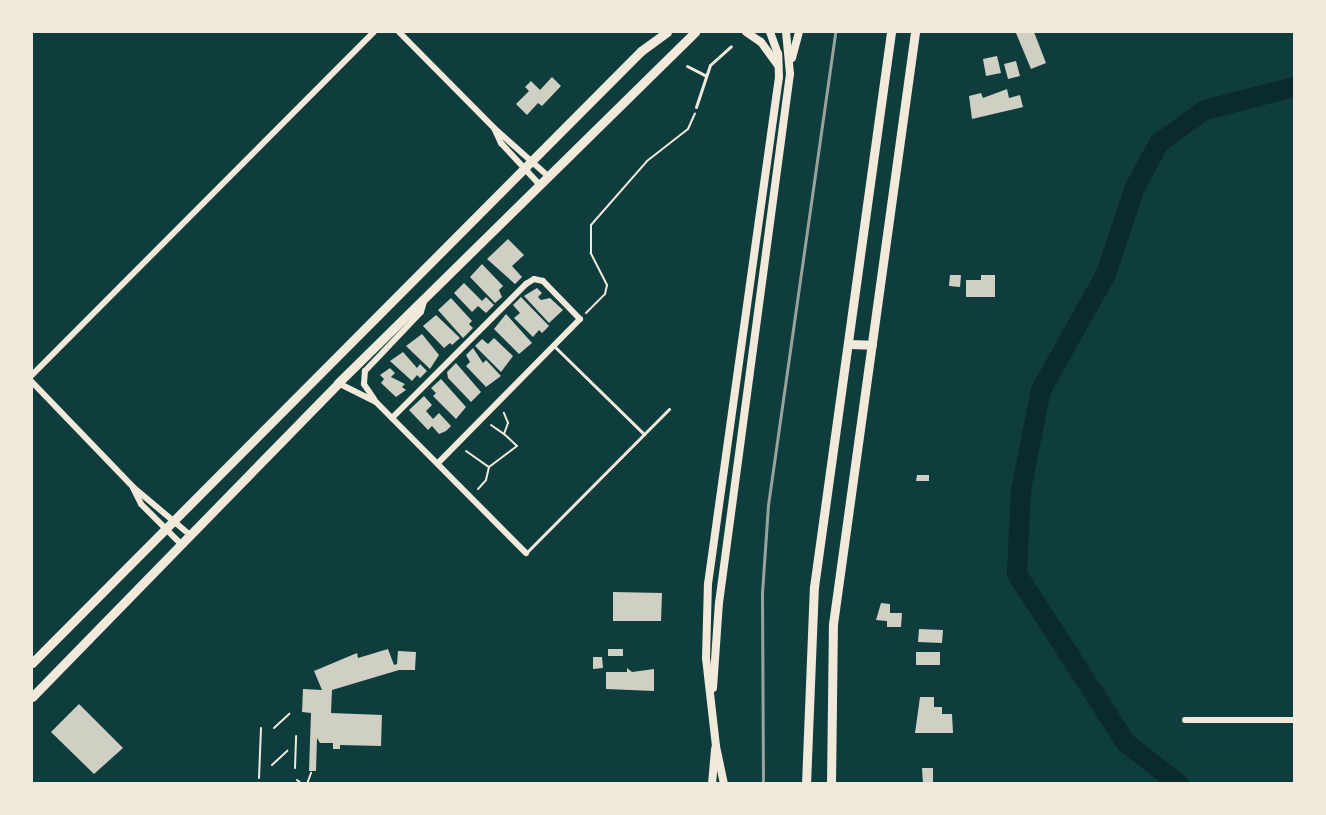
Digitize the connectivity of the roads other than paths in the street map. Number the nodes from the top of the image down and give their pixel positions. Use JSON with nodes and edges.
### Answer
{"nodes":[{"id":1,"x":374,"y":32,"type":"edge"},
{"id":2,"x":399,"y":32,"type":"edge"},
{"id":3,"x":667,"y":32,"type":"edge"},
{"id":4,"x":695,"y":32,"type":"edge"},
{"id":5,"x":746,"y":32,"type":"edge"},
{"id":6,"x":770,"y":32,"type":"edge"},
{"id":7,"x":786,"y":32,"type":"edge"},
{"id":8,"x":799,"y":32,"type":"edge"},
{"id":9,"x":891,"y":32,"type":"edge"},
{"id":10,"x":915,"y":32,"type":"edge"},
{"id":11,"x":658,"y":35,"type":"edge"},
{"id":12,"x":730,"y":45,"type":"dead end"},
{"id":13,"x":791,"y":61,"type":"junction"},
{"id":14,"x":687,"y":66,"type":"dead end"},
{"id":15,"x":779,"y":68,"type":"junction"},
{"id":16,"x":705,"y":75,"type":"junction"},
{"id":17,"x":696,"y":107,"type":"road end"},
{"id":18,"x":494,"y":128,"type":"junction"},
{"id":19,"x":532,"y":161,"type":"junction"},
{"id":20,"x":524,"y":169,"type":"junction"},
{"id":21,"x":547,"y":175,"type":"junction"},
{"id":22,"x":538,"y":183,"type":"junction"},
{"id":23,"x":425,"y":296,"type":"junction"},
{"id":24,"x":849,"y":344,"type":"junction"},
{"id":25,"x":872,"y":345,"type":"junction"},
{"id":26,"x":554,"y":346,"type":"junction"},
{"id":27,"x":32,"y":375,"type":"edge"},
{"id":28,"x":32,"y":382,"type":"edge"},
{"id":29,"x":338,"y":383,"type":"junction"},
{"id":30,"x":376,"y":402,"type":"junction"},
{"id":31,"x":669,"y":409,"type":"dead end"},
{"id":32,"x":392,"y":418,"type":"junction"},
{"id":33,"x":644,"y":434,"type":"junction"},
{"id":34,"x":438,"y":463,"type":"junction"},
{"id":35,"x":133,"y":487,"type":"junction"},
{"id":36,"x":176,"y":521,"type":"junction"},
{"id":37,"x":165,"y":532,"type":"junction"},
{"id":38,"x":190,"y":535,"type":"junction"},
{"id":39,"x":181,"y":544,"type":"junction"},
{"id":40,"x":526,"y":553,"type":"joint"},
{"id":41,"x":32,"y":663,"type":"edge"},
{"id":42,"x":32,"y":697,"type":"edge"},
{"id":43,"x":711,"y":699,"type":"junction"},
{"id":44,"x":1185,"y":720,"type":"dead end"},
{"id":45,"x":1294,"y":720,"type":"edge"},
{"id":46,"x":716,"y":746,"type":"junction"},
{"id":47,"x":712,"y":783,"type":"edge"},
{"id":48,"x":724,"y":783,"type":"edge"},
{"id":49,"x":806,"y":783,"type":"edge"},
{"id":50,"x":831,"y":783,"type":"edge"}],
"edges":[{"from":1,"to":27,"type":"street"},
{"from":2,"to":18,"type":"street"},
{"from":3,"to":11,"type":"main road"},
{"from":4,"to":21,"type":"main road"},
{"from":5,"to":15,"type":"main road"},
{"from":6,"to":15,"type":"main road"},
{"from":7,"to":13,"type":"main road"},
{"from":8,"to":13,"type":"main road"},
{"from":9,"to":24,"type":"main road"},
{"from":10,"to":25,"type":"main road"},
{"from":11,"to":19,"type":"main road"},
{"from":12,"to":16,"type":"lane"},
{"from":13,"to":43,"type":"main road"},
{"from":14,"to":16,"type":"lane"},
{"from":15,"to":43,"type":"main road"},
{"from":16,"to":17,"type":"lane"},
{"from":18,"to":19,"type":"street"},
{"from":18,"to":20,"type":"street"},
{"from":19,"to":20,"type":"main road"},
{"from":19,"to":21,"type":"street"},
{"from":20,"to":22,"type":"street"},
{"from":20,"to":36,"type":"main road"},
{"from":21,"to":22,"type":"main road"},
{"from":22,"to":23,"type":"main road"},
{"from":23,"to":29,"type":"main road"},
{"from":23,"to":30,"type":"street"},
{"from":24,"to":25,"type":"main road"},
{"from":24,"to":49,"type":"main road"},
{"from":25,"to":50,"type":"main road"},
{"from":26,"to":32,"type":"street"},
{"from":26,"to":33,"type":"lane"},
{"from":26,"to":34,"type":"street"},
{"from":28,"to":35,"type":"street"},
{"from":29,"to":30,"type":"street"},
{"from":29,"to":38,"type":"main road"},
{"from":30,"to":32,"type":"street"},
{"from":31,"to":33,"type":"lane"},
{"from":32,"to":34,"type":"street"},
{"from":33,"to":40,"type":"lane"},
{"from":34,"to":40,"type":"street"},
{"from":35,"to":36,"type":"street"},
{"from":35,"to":37,"type":"street"},
{"from":36,"to":37,"type":"main road"},
{"from":36,"to":38,"type":"street"},
{"from":37,"to":39,"type":"street"},
{"from":37,"to":41,"type":"main road"},
{"from":38,"to":39,"type":"main road"},
{"from":39,"to":42,"type":"main road"},
{"from":43,"to":46,"type":"main road"},
{"from":44,"to":45,"type":"street"},
{"from":46,"to":47,"type":"main road"},
{"from":46,"to":48,"type":"main road"}]}
